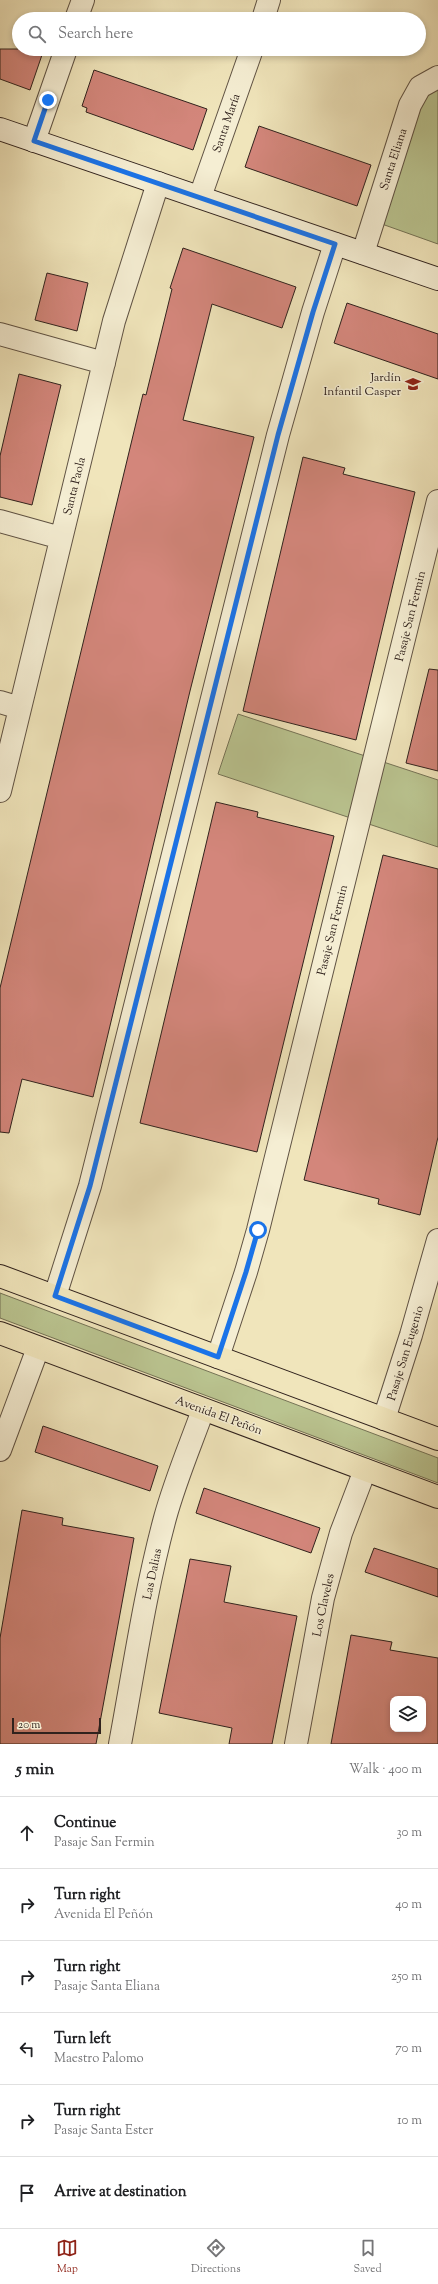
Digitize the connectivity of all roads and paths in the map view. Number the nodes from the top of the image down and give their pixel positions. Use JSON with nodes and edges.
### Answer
{"nodes":[{"id":1,"x":83,"y":0,"type":"edge"},
{"id":2,"x":269,"y":0,"type":"edge"},
{"id":3,"x":79,"y":12,"type":"edge"},
{"id":4,"x":265,"y":12,"type":"edge"},
{"id":5,"x":64,"y":56,"type":"edge"},
{"id":6,"x":250,"y":56,"type":"edge"},
{"id":7,"x":438,"y":76,"type":"edge"},
{"id":8,"x":0,"y":129,"type":"edge"},
{"id":9,"x":34,"y":141,"type":"junction"},
{"id":10,"x":158,"y":183,"type":"junction"},
{"id":11,"x":200,"y":198,"type":"junction"},
{"id":12,"x":335,"y":244,"type":"junction"},
{"id":13,"x":363,"y":253,"type":"junction"},
{"id":14,"x":438,"y":279,"type":"edge"},
{"id":15,"x":0,"y":334,"type":"edge"},
{"id":16,"x":104,"y":363,"type":"junction"},
{"id":17,"x":438,"y":501,"type":"edge"},
{"id":18,"x":0,"y":521,"type":"edge"},
{"id":19,"x":61,"y":538,"type":"junction"},
{"id":20,"x":10,"y":705,"type":"edge"},
{"id":21,"x":0,"y":791,"type":"edge"},
{"id":22,"x":438,"y":1240,"type":"edge"},
{"id":23,"x":0,"y":1276,"type":"edge"},
{"id":24,"x":55,"y":1296,"type":"junction"},
{"id":25,"x":0,"y":1333,"type":"edge"},
{"id":26,"x":38,"y":1348,"type":"junction"},
{"id":27,"x":218,"y":1357,"type":"junction"},
{"id":28,"x":203,"y":1410,"type":"junction"},
{"id":29,"x":384,"y":1419,"type":"junction"},
{"id":30,"x":438,"y":1439,"type":"edge"},
{"id":31,"x":0,"y":1450,"type":"edge"},
{"id":32,"x":365,"y":1470,"type":"junction"},
{"id":33,"x":438,"y":1497,"type":"edge"},
{"id":34,"x":120,"y":1744,"type":"edge"},
{"id":35,"x":296,"y":1744,"type":"edge"}],
"edges":[{"from":1,"to":3,"type":"street"},
{"from":2,"to":4,"type":"street"},
{"from":5,"to":9,"type":"street"},
{"from":6,"to":11,"type":"street","name":"Santa María"},
{"from":7,"to":13,"type":"street","name":"Santa Eliana"},
{"from":8,"to":9,"type":"street"},
{"from":9,"to":10,"type":"street"},
{"from":10,"to":11,"type":"street"},
{"from":10,"to":16,"type":"street","name":"Santa Paola"},
{"from":11,"to":12,"type":"street"},
{"from":12,"to":13,"type":"street"},
{"from":12,"to":24,"type":"street"},
{"from":13,"to":14,"type":"street"},
{"from":15,"to":16,"type":"street"},
{"from":16,"to":19,"type":"street","name":"Santa Paola"},
{"from":17,"to":27,"type":"street","name":"Pasaje San Fermin"},
{"from":18,"to":19,"type":"street"},
{"from":19,"to":20,"type":"street","name":"Santa Paola"},
{"from":20,"to":21,"type":"street","name":"Santa Paola"},
{"from":22,"to":29,"type":"street","name":"Pasaje San Eugenio"},
{"from":23,"to":24,"type":"main road"},
{"from":24,"to":27,"type":"main road"},
{"from":25,"to":26,"type":"main road","name":"Avenida El Peñón"},
{"from":26,"to":28,"type":"main road","name":"Avenida El Peñón"},
{"from":26,"to":31,"type":"street"},
{"from":27,"to":29,"type":"main road"},
{"from":28,"to":32,"type":"main road","name":"Avenida El Peñón"},
{"from":28,"to":34,"type":"street","name":"Las Dalias"},
{"from":29,"to":30,"type":"main road"},
{"from":32,"to":33,"type":"main road","name":"Avenida El Peñón"},
{"from":32,"to":35,"type":"street","name":"Los Claveles"}]}
